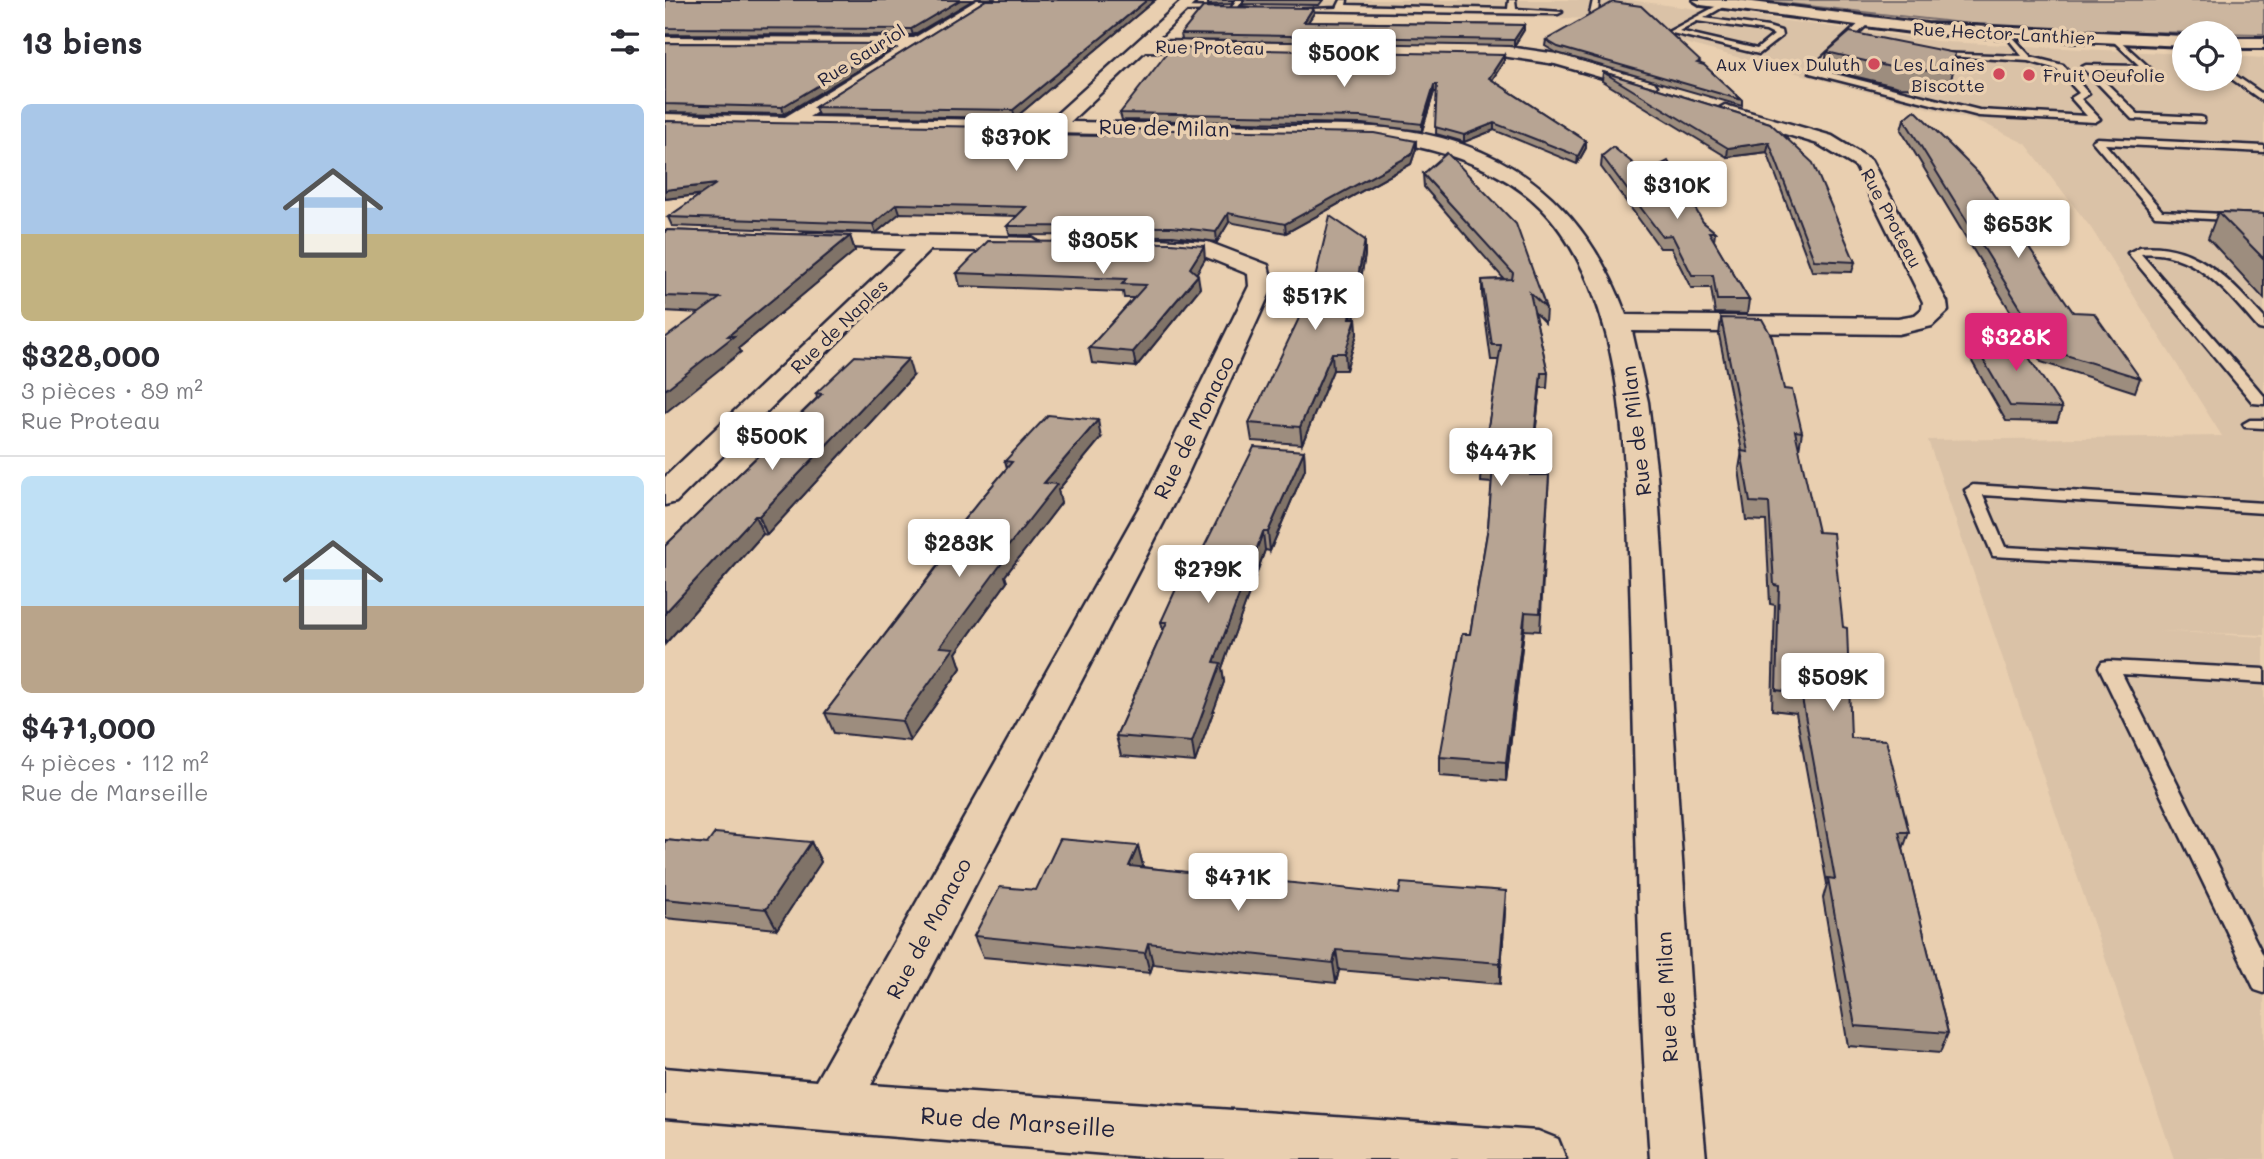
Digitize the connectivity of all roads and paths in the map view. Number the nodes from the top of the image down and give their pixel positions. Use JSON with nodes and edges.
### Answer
{"nodes":[{"id":1,"x":987,"y":0,"type":"edge"},
{"id":2,"x":1240,"y":0,"type":"edge"},
{"id":3,"x":1512,"y":0,"type":"edge"},
{"id":4,"x":1596,"y":0,"type":"edge"},
{"id":5,"x":1700,"y":0,"type":"edge"},
{"id":6,"x":1343,"y":3,"type":"edge"},
{"id":7,"x":1186,"y":4,"type":"edge"},
{"id":8,"x":1725,"y":4,"type":"junction"},
{"id":9,"x":1233,"y":9,"type":"junction"},
{"id":10,"x":1260,"y":9,"type":"edge"},
{"id":11,"x":1286,"y":10,"type":"edge"},
{"id":12,"x":1512,"y":11,"type":"junction"},
{"id":13,"x":1558,"y":12,"type":"dead end"},
{"id":14,"x":1594,"y":14,"type":"edge"},
{"id":15,"x":1697,"y":19,"type":"junction"},
{"id":16,"x":1866,"y":22,"type":"junction"},
{"id":17,"x":2009,"y":35,"type":"junction"},
{"id":18,"x":2116,"y":39,"type":"junction"},
{"id":19,"x":1846,"y":40,"type":"junction"},
{"id":20,"x":2172,"y":41,"type":"edge"},
{"id":21,"x":665,"y":42,"type":"edge"},
{"id":22,"x":916,"y":43,"type":"junction"},
{"id":23,"x":2242,"y":43,"type":"edge"},
{"id":24,"x":2264,"y":43,"type":"edge"},
{"id":25,"x":1871,"y":44,"type":"edge"},
{"id":26,"x":1141,"y":46,"type":"junction"},
{"id":27,"x":1925,"y":54,"type":"edge"},
{"id":28,"x":2028,"y":59,"type":"junction"},
{"id":29,"x":2242,"y":83,"type":"edge"},
{"id":30,"x":1672,"y":94,"type":"edge"},
{"id":31,"x":2264,"y":99,"type":"edge"},
{"id":32,"x":1711,"y":106,"type":"edge"},
{"id":33,"x":665,"y":120,"type":"edge"},
{"id":34,"x":792,"y":120,"type":"junction"},
{"id":35,"x":2201,"y":120,"type":"dead end"},
{"id":36,"x":1055,"y":126,"type":"junction"},
{"id":37,"x":2264,"y":149,"type":"edge"},
{"id":38,"x":2264,"y":219,"type":"edge"},
{"id":39,"x":787,"y":240,"type":"edge"},
{"id":40,"x":923,"y":244,"type":"junction"},
{"id":41,"x":1062,"y":245,"type":"edge"},
{"id":42,"x":1131,"y":246,"type":"edge"},
{"id":43,"x":1617,"y":323,"type":"junction"},
{"id":44,"x":2264,"y":326,"type":"edge"},
{"id":45,"x":2264,"y":400,"type":"edge"},
{"id":46,"x":665,"y":495,"type":"edge"},
{"id":47,"x":2264,"y":508,"type":"edge"},
{"id":48,"x":2264,"y":566,"type":"edge"},
{"id":49,"x":2264,"y":676,"type":"edge"},
{"id":50,"x":2264,"y":982,"type":"edge"},
{"id":51,"x":665,"y":1093,"type":"edge"},
{"id":52,"x":830,"y":1108,"type":"junction"},
{"id":53,"x":1538,"y":1159,"type":"edge"},
{"id":54,"x":1678,"y":1159,"type":"edge"}],
"edges":[{"from":1,"to":22,"type":"street","name":"Rue Sauriol"},
{"from":2,"to":9,"type":"lane"},
{"from":3,"to":12,"type":"lane"},
{"from":4,"to":14,"type":"lane"},
{"from":5,"to":8,"type":"street","name":"Rue Hector-Lanthier"},
{"from":6,"to":11,"type":"lane"},
{"from":6,"to":12,"type":"lane"},
{"from":7,"to":9,"type":"lane"},
{"from":7,"to":26,"type":"street"},
{"from":8,"to":15,"type":"lane"},
{"from":8,"to":16,"type":"street","name":"Rue Hector-Lanthier"},
{"from":9,"to":10,"type":"lane"},
{"from":12,"to":13,"type":"lane"},
{"from":15,"to":15,"type":"lane"},
{"from":16,"to":17,"type":"street","name":"Rue Hector-Lanthier"},
{"from":16,"to":19,"type":"lane"},
{"from":17,"to":18,"type":"street","name":"Rue Hector-Lanthier"},
{"from":17,"to":28,"type":"lane"},
{"from":18,"to":20,"type":"street","name":"Rue Hector-Lanthier"},
{"from":18,"to":35,"type":"lane"},
{"from":19,"to":25,"type":"lane"},
{"from":19,"to":28,"type":"lane"},
{"from":21,"to":22,"type":"street"},
{"from":22,"to":34,"type":"street","name":"Rue Sauriol"},
{"from":23,"to":24,"type":"street"},
{"from":26,"to":30,"type":"street","name":"Rue Proteau"},
{"from":26,"to":36,"type":"street"},
{"from":27,"to":28,"type":"lane"},
{"from":29,"to":31,"type":"lane"},
{"from":32,"to":43,"type":"street","name":"Rue Proteau"},
{"from":33,"to":34,"type":"street","name":"Rue de Milan"},
{"from":34,"to":36,"type":"street","name":"Rue de Milan"},
{"from":36,"to":43,"type":"street","name":"Rue de Milan"},
{"from":37,"to":38,"type":"lane"},
{"from":39,"to":40,"type":"street"},
{"from":40,"to":41,"type":"street"},
{"from":40,"to":46,"type":"street","name":"Rue de Naples"},
{"from":42,"to":52,"type":"street","name":"Rue de Monaco"},
{"from":43,"to":54,"type":"street","name":"Rue de Milan"},
{"from":44,"to":45,"type":"lane"},
{"from":47,"to":48,"type":"lane"},
{"from":49,"to":50,"type":"lane"},
{"from":51,"to":52,"type":"street","name":"Rue de Marseille"},
{"from":52,"to":53,"type":"street","name":"Rue de Marseille"}]}
